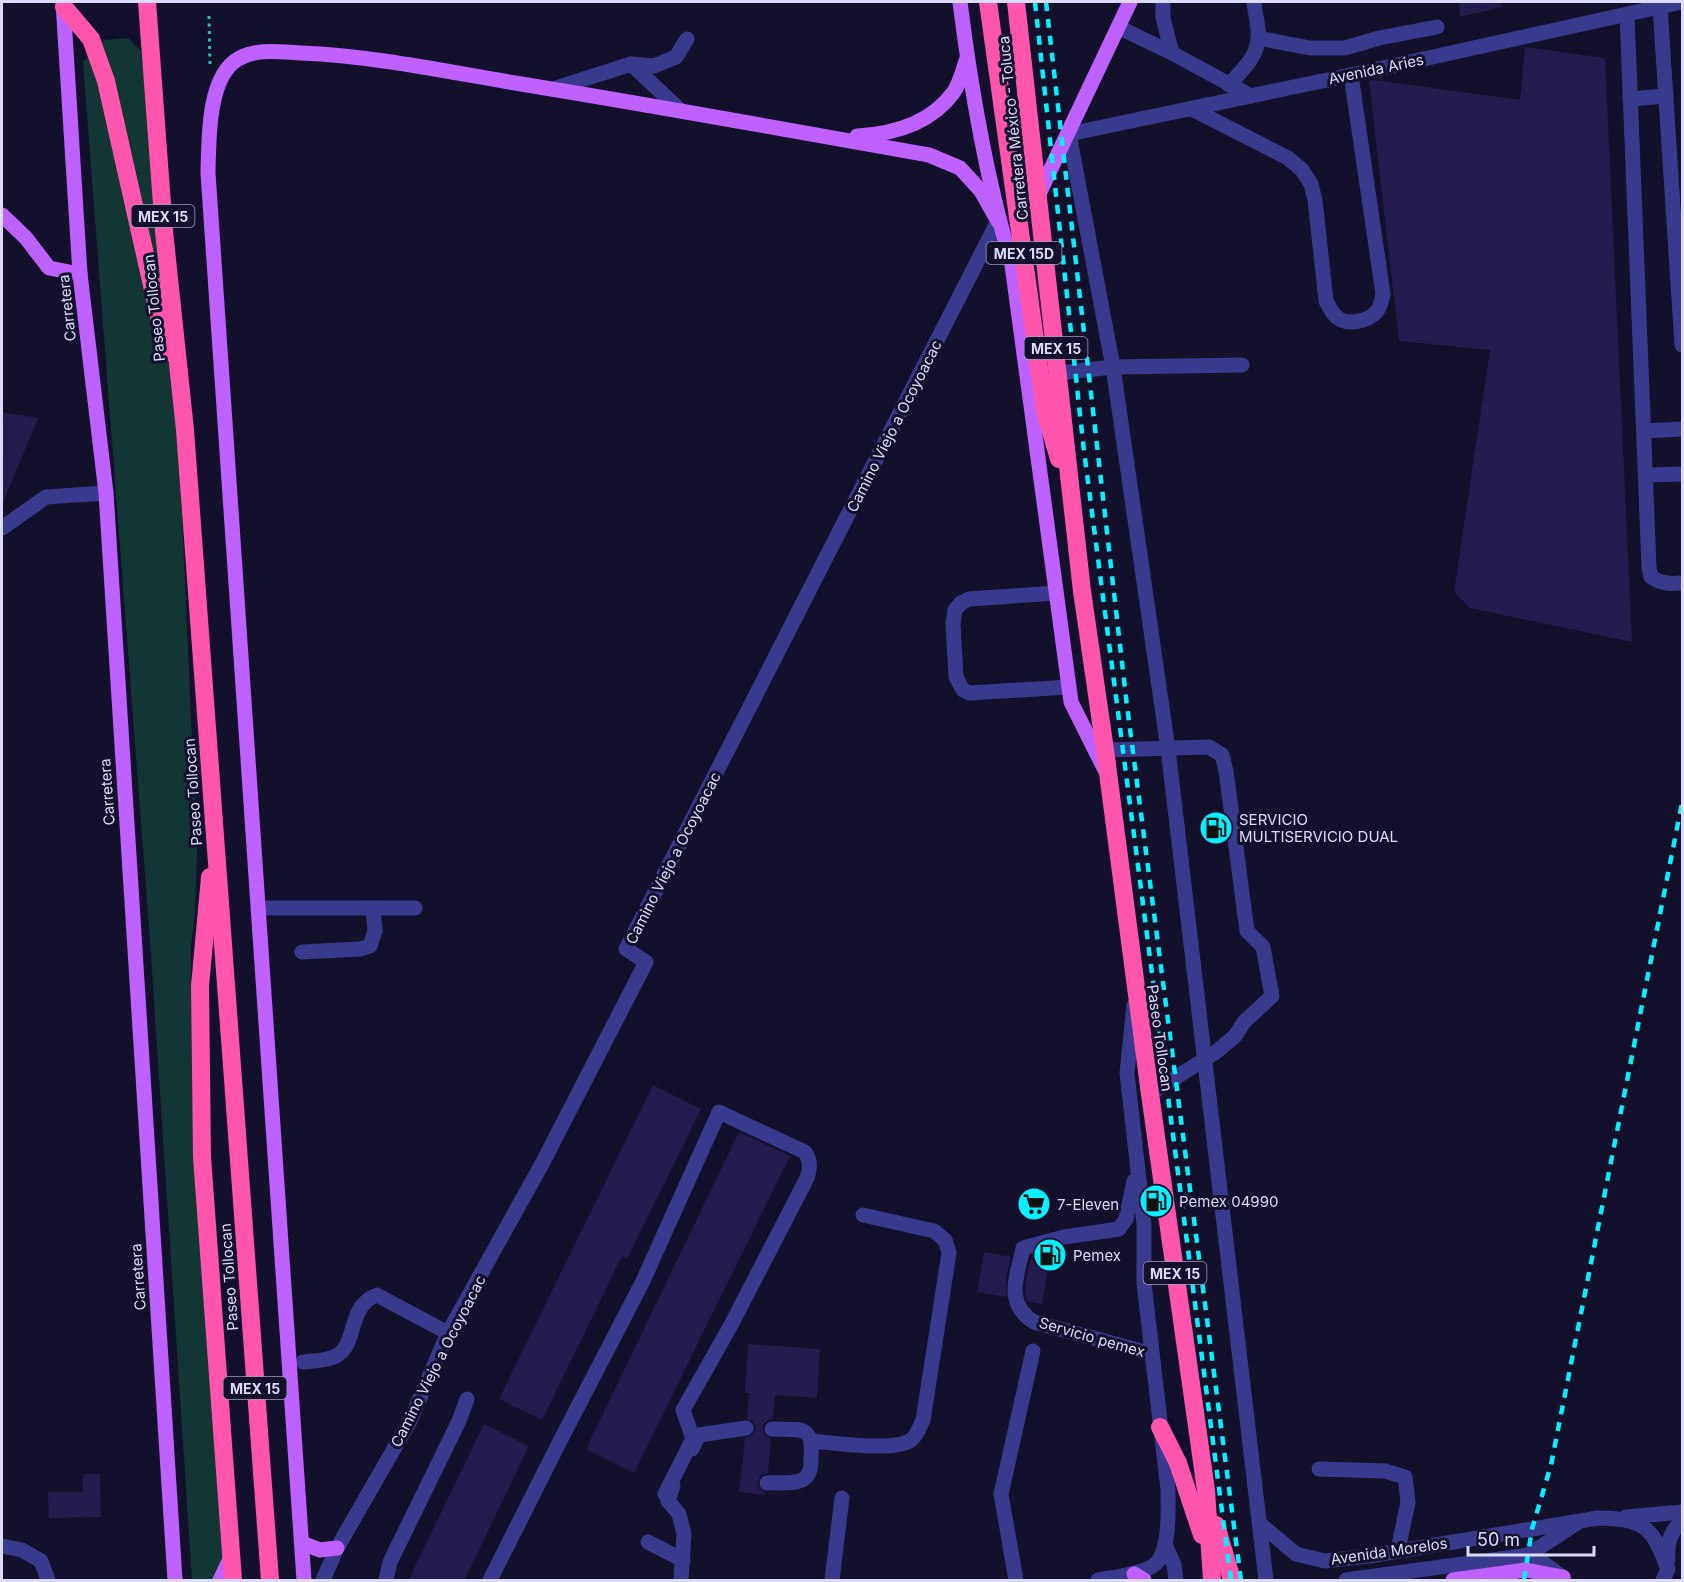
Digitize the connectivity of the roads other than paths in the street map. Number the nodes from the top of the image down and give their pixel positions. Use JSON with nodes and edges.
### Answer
{"nodes":[{"id":1,"x":147,"y":2,"type":"edge"},
{"id":2,"x":960,"y":2,"type":"edge"},
{"id":3,"x":987,"y":2,"type":"edge"},
{"id":4,"x":1016,"y":2,"type":"edge"},
{"id":5,"x":1130,"y":2,"type":"edge"},
{"id":6,"x":1163,"y":2,"type":"edge"},
{"id":7,"x":1254,"y":2,"type":"edge"},
{"id":8,"x":1683,"y":2,"type":"edge"},
{"id":9,"x":64,"y":4,"type":"edge"},
{"id":10,"x":1660,"y":7,"type":"junction"},
{"id":11,"x":1627,"y":15,"type":"junction"},
{"id":12,"x":1118,"y":27,"type":"junction"},
{"id":13,"x":1437,"y":27,"type":"dead end"},
{"id":14,"x":1258,"y":38,"type":"junction"},
{"id":15,"x":687,"y":39,"type":"dead end"},
{"id":16,"x":1172,"y":53,"type":"junction"},
{"id":17,"x":967,"y":58,"type":"junction"},
{"id":18,"x":631,"y":64,"type":"junction"},
{"id":19,"x":1351,"y":75,"type":"junction"},
{"id":20,"x":1229,"y":85,"type":"junction"},
{"id":21,"x":553,"y":89,"type":"junction"},
{"id":22,"x":1251,"y":96,"type":"junction"},
{"id":23,"x":1666,"y":96,"type":"junction"},
{"id":24,"x":1630,"y":99,"type":"junction"},
{"id":25,"x":1192,"y":109,"type":"junction"},
{"id":26,"x":680,"y":110,"type":"junction"},
{"id":27,"x":1069,"y":134,"type":"junction"},
{"id":28,"x":833,"y":137,"type":"junction"},
{"id":29,"x":1038,"y":196,"type":"junction"},
{"id":30,"x":2,"y":215,"type":"edge"},
{"id":31,"x":998,"y":221,"type":"junction"},
{"id":32,"x":81,"y":274,"type":"junction"},
{"id":33,"x":1683,"y":345,"type":"edge"},
{"id":34,"x":1242,"y":365,"type":"dead end"},
{"id":35,"x":1113,"y":366,"type":"junction"},
{"id":36,"x":1059,"y":373,"type":"junction"},
{"id":37,"x":1683,"y":429,"type":"edge"},
{"id":38,"x":185,"y":430,"type":"junction"},
{"id":39,"x":1644,"y":431,"type":"junction"},
{"id":40,"x":1683,"y":474,"type":"edge"},
{"id":41,"x":1646,"y":475,"type":"junction"},
{"id":42,"x":106,"y":493,"type":"junction"},
{"id":43,"x":1071,"y":501,"type":"junction"},
{"id":44,"x":2,"y":528,"type":"edge"},
{"id":45,"x":1683,"y":582,"type":"edge"},
{"id":46,"x":1056,"y":593,"type":"junction"},
{"id":47,"x":1069,"y":687,"type":"junction"},
{"id":48,"x":1168,"y":748,"type":"junction"},
{"id":49,"x":1106,"y":750,"type":"junction"},
{"id":50,"x":1108,"y":776,"type":"junction"},
{"id":51,"x":214,"y":833,"type":"junction"},
{"id":52,"x":258,"y":908,"type":"junction"},
{"id":53,"x":373,"y":908,"type":"junction"},
{"id":54,"x":415,"y":908,"type":"dead end"},
{"id":55,"x":303,"y":952,"type":"dead end"},
{"id":56,"x":1135,"y":989,"type":"junction"},
{"id":57,"x":1205,"y":1058,"type":"junction"},
{"id":58,"x":1150,"y":1094,"type":"junction"},
{"id":59,"x":1138,"y":1158,"type":"junction"},
{"id":60,"x":863,"y":1215,"type":"dead end"},
{"id":61,"x":448,"y":1333,"type":"junction"},
{"id":62,"x":1033,"y":1351,"type":"dead end"},
{"id":63,"x":1152,"y":1354,"type":"junction"},
{"id":64,"x":303,"y":1362,"type":"dead end"},
{"id":65,"x":467,"y":1399,"type":"dead end"},
{"id":66,"x":1160,"y":1427,"type":"junction"},
{"id":67,"x":746,"y":1428,"type":"dead end"},
{"id":68,"x":772,"y":1429,"type":"dead end"},
{"id":69,"x":812,"y":1441,"type":"junction"},
{"id":70,"x":1319,"y":1469,"type":"dead end"},
{"id":71,"x":767,"y":1483,"type":"dead end"},
{"id":72,"x":1206,"y":1490,"type":"junction"},
{"id":73,"x":669,"y":1494,"type":"junction"},
{"id":74,"x":842,"y":1498,"type":"dead end"},
{"id":75,"x":1683,"y":1512,"type":"edge"},
{"id":76,"x":1613,"y":1518,"type":"junction"},
{"id":77,"x":1683,"y":1520,"type":"edge"},
{"id":78,"x":1580,"y":1522,"type":"junction"},
{"id":79,"x":1260,"y":1524,"type":"junction"},
{"id":80,"x":648,"y":1542,"type":"dead end"},
{"id":81,"x":302,"y":1543,"type":"junction"},
{"id":82,"x":1165,"y":1544,"type":"junction"},
{"id":83,"x":2,"y":1546,"type":"edge"},
{"id":84,"x":338,"y":1548,"type":"junction"},
{"id":85,"x":1398,"y":1550,"type":"junction"},
{"id":86,"x":1528,"y":1555,"type":"junction"},
{"id":87,"x":231,"y":1557,"type":"junction"},
{"id":88,"x":1209,"y":1557,"type":"junction"},
{"id":89,"x":683,"y":1560,"type":"junction"},
{"id":90,"x":1666,"y":1575,"type":"edge"},
{"id":91,"x":1536,"y":1576,"type":"edge"},
{"id":92,"x":1139,"y":1577,"type":"edge"},
{"id":93,"x":1564,"y":1579,"type":"edge"},
{"id":94,"x":48,"y":1581,"type":"edge"},
{"id":95,"x":175,"y":1581,"type":"edge"},
{"id":96,"x":220,"y":1581,"type":"edge"},
{"id":97,"x":233,"y":1581,"type":"edge"},
{"id":98,"x":270,"y":1581,"type":"edge"},
{"id":99,"x":304,"y":1581,"type":"edge"},
{"id":100,"x":323,"y":1581,"type":"edge"},
{"id":101,"x":386,"y":1581,"type":"edge"},
{"id":102,"x":490,"y":1581,"type":"edge"},
{"id":103,"x":681,"y":1581,"type":"edge"},
{"id":104,"x":832,"y":1581,"type":"edge"},
{"id":105,"x":1016,"y":1581,"type":"edge"},
{"id":106,"x":1098,"y":1581,"type":"edge"},
{"id":107,"x":1176,"y":1581,"type":"edge"},
{"id":108,"x":1212,"y":1581,"type":"edge"},
{"id":109,"x":1232,"y":1581,"type":"edge"},
{"id":110,"x":1266,"y":1581,"type":"edge"},
{"id":111,"x":1347,"y":1581,"type":"edge"},
{"id":112,"x":1453,"y":1581,"type":"edge"}],
"edges":[{"from":1,"to":38,"type":"highway","name":"Paseo Tollocan","number":"MEX 15"},
{"from":2,"to":17,"type":"main road"},
{"from":3,"to":43,"type":"highway","number":"MEX 15D"},
{"from":4,"to":29,"type":"highway","name":"Carretera México - Toluca","number":"MEX 15"},
{"from":5,"to":12,"type":"main road"},
{"from":6,"to":16,"type":"street"},
{"from":7,"to":14,"type":"street"},
{"from":8,"to":10,"type":"street","name":"Avenida Aries"},
{"from":9,"to":32,"type":"main road","name":"Carretera"},
{"from":9,"to":38,"type":"highway"},
{"from":10,"to":11,"type":"street","name":"Avenida Aries"},
{"from":10,"to":23,"type":"street"},
{"from":11,"to":19,"type":"street","name":"Avenida Aries"},
{"from":11,"to":24,"type":"street"},
{"from":12,"to":16,"type":"street"},
{"from":12,"to":27,"type":"main road"},
{"from":13,"to":14,"type":"street"},
{"from":14,"to":20,"type":"street"},
{"from":15,"to":18,"type":"street"},
{"from":16,"to":20,"type":"street"},
{"from":17,"to":28,"type":"main road"},
{"from":17,"to":31,"type":"main road"},
{"from":18,"to":21,"type":"street"},
{"from":18,"to":26,"type":"street"},
{"from":19,"to":22,"type":"street","name":"Avenida Aries"},
{"from":19,"to":25,"type":"street"},
{"from":20,"to":22,"type":"street"},
{"from":21,"to":26,"type":"main road"},
{"from":21,"to":52,"type":"main road"},
{"from":22,"to":25,"type":"street","name":"Avenida Aries"},
{"from":23,"to":24,"type":"street"},
{"from":23,"to":33,"type":"street"},
{"from":24,"to":39,"type":"street"},
{"from":25,"to":27,"type":"street","name":"Avenida Aries"},
{"from":26,"to":28,"type":"main road"},
{"from":27,"to":29,"type":"main road"},
{"from":27,"to":35,"type":"street"},
{"from":28,"to":31,"type":"main road"},
{"from":29,"to":36,"type":"highway","name":"Carretera México - Toluca","number":"MEX 15"},
{"from":30,"to":32,"type":"main road"},
{"from":31,"to":46,"type":"main road"},
{"from":31,"to":61,"type":"street","name":"Camino Viejo a Ocoyoacac"},
{"from":32,"to":42,"type":"main road","name":"Carretera"},
{"from":34,"to":35,"type":"street"},
{"from":35,"to":36,"type":"street"},
{"from":35,"to":48,"type":"street"},
{"from":36,"to":43,"type":"highway","name":"Carretera México - Toluca","number":"MEX 15"},
{"from":37,"to":39,"type":"street"},
{"from":38,"to":51,"type":"highway","name":"Paseo Tollocan","number":"MEX 15"},
{"from":39,"to":41,"type":"street"},
{"from":40,"to":41,"type":"street"},
{"from":41,"to":45,"type":"street"},
{"from":42,"to":44,"type":"street"},
{"from":42,"to":95,"type":"main road","name":"Carretera"},
{"from":43,"to":49,"type":"highway","name":"Paseo Tollocan","number":"MEX 15"},
{"from":46,"to":47,"type":"main road"},
{"from":46,"to":47,"type":"street"},
{"from":47,"to":50,"type":"main road"},
{"from":48,"to":49,"type":"street"},
{"from":48,"to":57,"type":"street"},
{"from":48,"to":57,"type":"street"},
{"from":49,"to":50,"type":"highway","name":"Paseo Tollocan","number":"MEX 15"},
{"from":50,"to":56,"type":"highway","name":"Paseo Tollocan","number":"MEX 15"},
{"from":51,"to":87,"type":"highway"},
{"from":51,"to":98,"type":"highway","name":"Paseo Tollocan","number":"MEX 15"},
{"from":52,"to":53,"type":"street"},
{"from":52,"to":81,"type":"main road"},
{"from":53,"to":54,"type":"street"},
{"from":53,"to":55,"type":"street"},
{"from":56,"to":58,"type":"highway","name":"Paseo Tollocan","number":"MEX 15"},
{"from":56,"to":59,"type":"street"},
{"from":57,"to":58,"type":"street"},
{"from":57,"to":79,"type":"street"},
{"from":58,"to":72,"type":"highway","name":"Paseo Tollocan","number":"MEX 15"},
{"from":59,"to":63,"type":"street"},
{"from":59,"to":63,"type":"street","name":"Servicio pemex"},
{"from":60,"to":69,"type":"street"},
{"from":61,"to":64,"type":"street"},
{"from":61,"to":84,"type":"street","name":"Camino Viejo a Ocoyoacac"},
{"from":62,"to":105,"type":"street"},
{"from":63,"to":66,"type":"street"},
{"from":65,"to":101,"type":"street"},
{"from":66,"to":82,"type":"street"},
{"from":66,"to":88,"type":"highway"},
{"from":67,"to":73,"type":"street"},
{"from":68,"to":69,"type":"street"},
{"from":69,"to":71,"type":"street"},
{"from":70,"to":85,"type":"street"},
{"from":72,"to":88,"type":"highway","name":"Paseo Tollocan","number":"MEX 15"},
{"from":72,"to":109,"type":"highway"},
{"from":73,"to":89,"type":"street"},
{"from":73,"to":102,"type":"street"},
{"from":74,"to":104,"type":"street"},
{"from":75,"to":76,"type":"street"},
{"from":76,"to":78,"type":"street","name":"Avenida Morelos"},
{"from":76,"to":90,"type":"street","name":"Avenida Morelos"},
{"from":77,"to":90,"type":"street"},
{"from":78,"to":85,"type":"street","name":"Avenida Morelos"},
{"from":78,"to":86,"type":"street"},
{"from":79,"to":85,"type":"street","name":"Avenida Morelos"},
{"from":79,"to":110,"type":"street"},
{"from":80,"to":89,"type":"street"},
{"from":81,"to":84,"type":"main road"},
{"from":81,"to":99,"type":"main road"},
{"from":82,"to":92,"type":"street"},
{"from":82,"to":107,"type":"street"},
{"from":83,"to":94,"type":"street"},
{"from":84,"to":100,"type":"street","name":"Camino Viejo a Ocoyoacac"},
{"from":86,"to":93,"type":"street"},
{"from":86,"to":111,"type":"street","name":"Avenida Morelos"},
{"from":87,"to":96,"type":"main road"},
{"from":87,"to":97,"type":"highway"},
{"from":88,"to":108,"type":"highway","name":"Paseo Tollocan","number":"MEX 15"},
{"from":89,"to":103,"type":"street"},
{"from":91,"to":93,"type":"main road"},
{"from":91,"to":112,"type":"main road"},
{"from":92,"to":106,"type":"street"}]}
